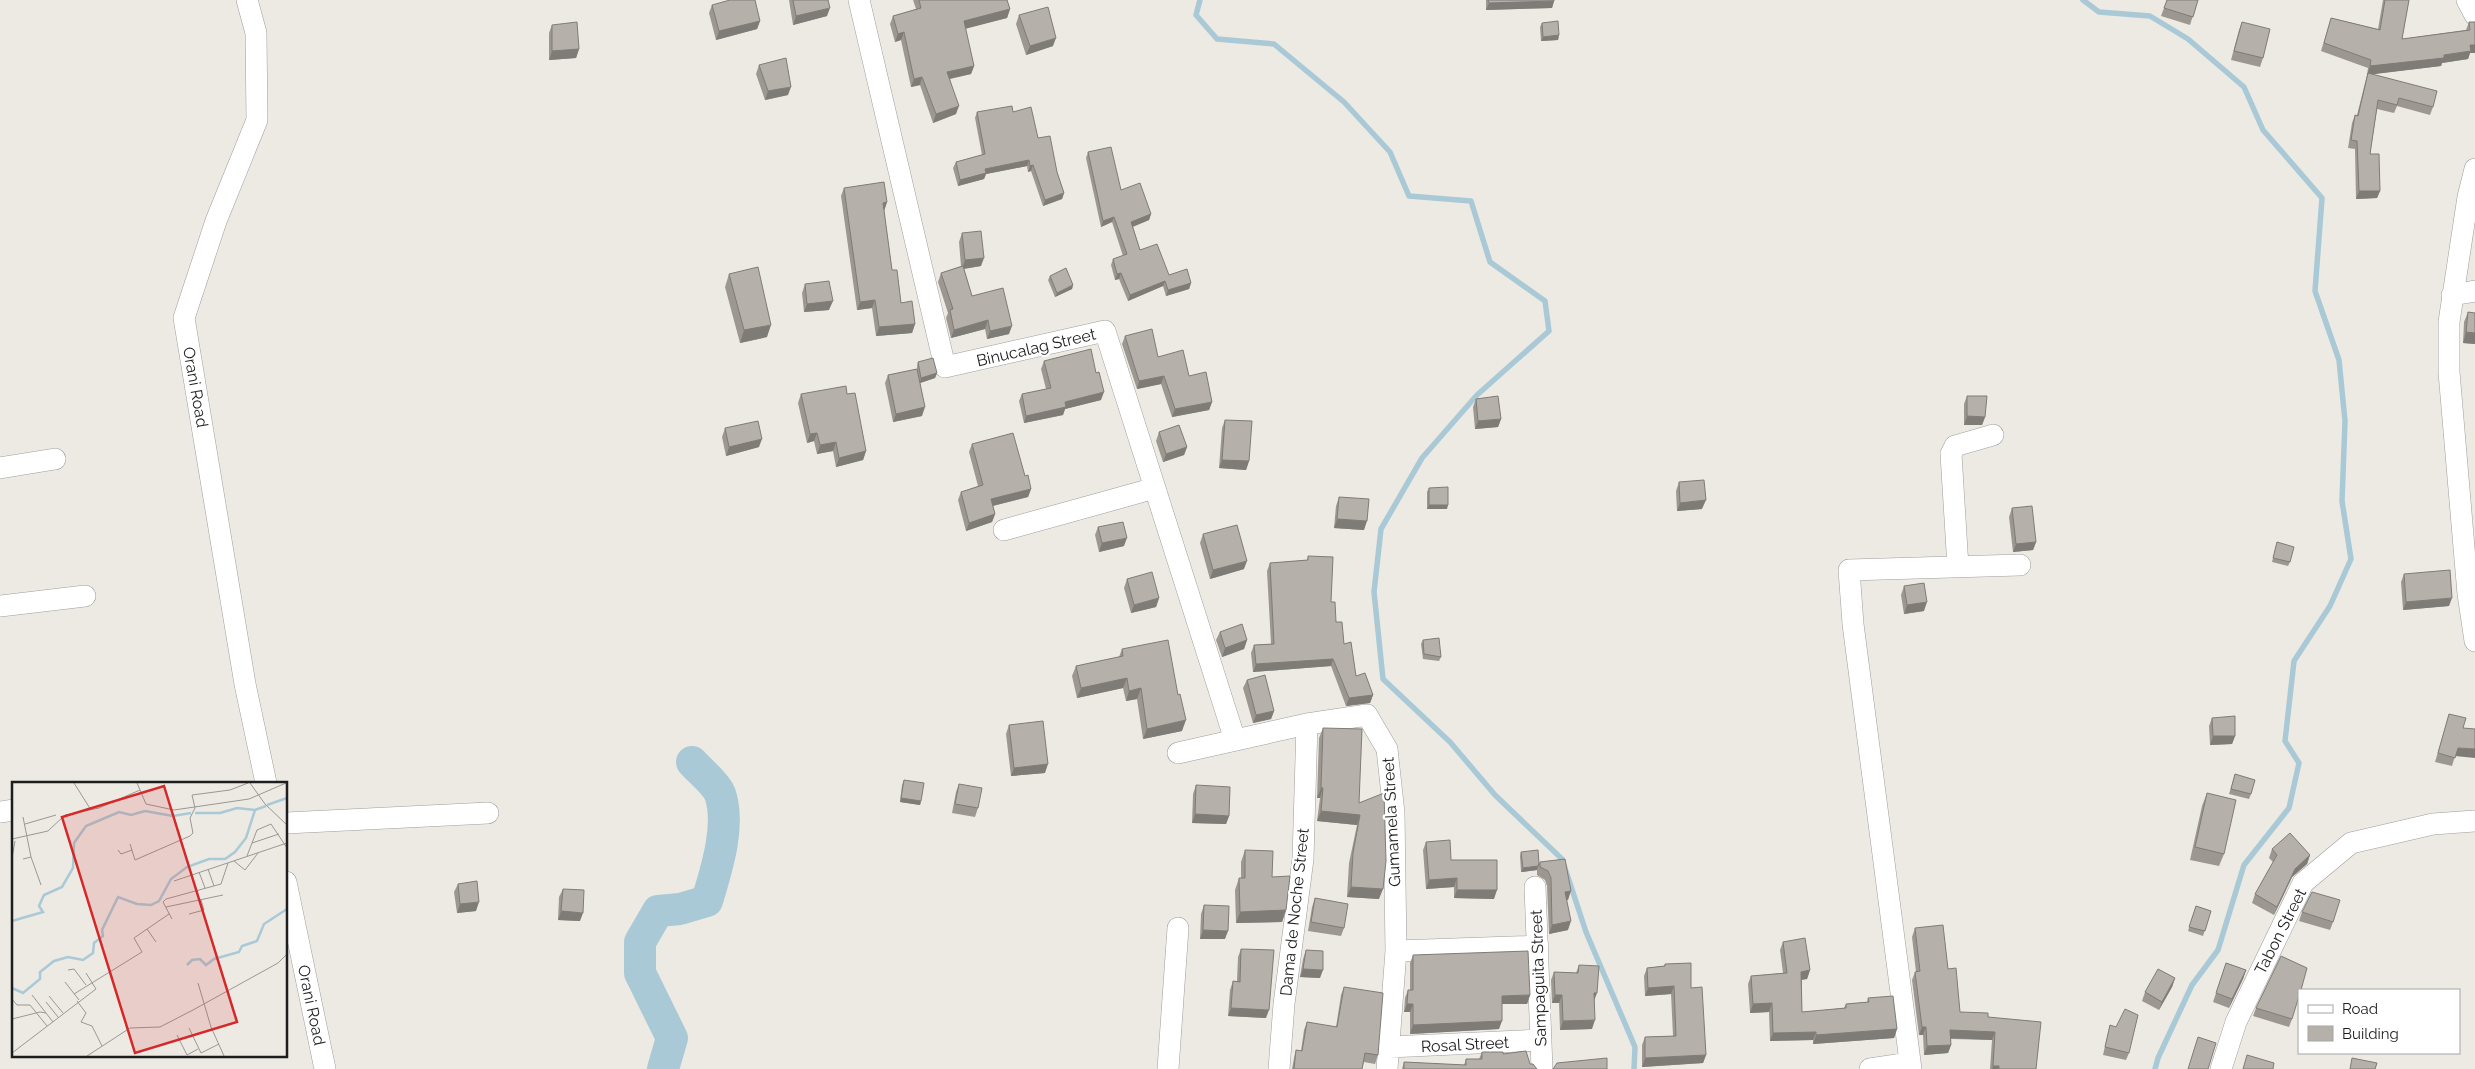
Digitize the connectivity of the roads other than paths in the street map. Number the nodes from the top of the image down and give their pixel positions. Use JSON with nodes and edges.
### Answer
{"nodes":[{"id":1,"x":247,"y":0,"type":"edge"},
{"id":2,"x":860,"y":0,"type":"edge"},
{"id":3,"x":2467,"y":0,"type":"edge"},
{"id":4,"x":2475,"y":15,"type":"edge"},
{"id":5,"x":2475,"y":169,"type":"edge"},
{"id":6,"x":2475,"y":291,"type":"edge"},
{"id":7,"x":2452,"y":295,"type":"junction"},
{"id":8,"x":1993,"y":435,"type":"dead end"},
{"id":9,"x":55,"y":459,"type":"dead end"},
{"id":10,"x":0,"y":468,"type":"edge"},
{"id":11,"x":1155,"y":488,"type":"junction"},
{"id":12,"x":1004,"y":530,"type":"dead end"},
{"id":13,"x":2020,"y":565,"type":"dead end"},
{"id":14,"x":1958,"y":567,"type":"junction"},
{"id":15,"x":85,"y":596,"type":"dead end"},
{"id":16,"x":0,"y":606,"type":"edge"},
{"id":17,"x":2475,"y":641,"type":"edge"},
{"id":18,"x":1307,"y":724,"type":"junction"},
{"id":19,"x":1235,"y":740,"type":"junction"},
{"id":20,"x":1178,"y":753,"type":"dead end"},
{"id":21,"x":266,"y":782,"type":"edge"},
{"id":22,"x":488,"y":813,"type":"dead end"},
{"id":23,"x":2475,"y":821,"type":"edge"},
{"id":24,"x":288,"y":823,"type":"edge"},
{"id":25,"x":1535,"y":887,"type":"dead end"},
{"id":26,"x":288,"y":892,"type":"edge"},
{"id":27,"x":1178,"y":928,"type":"dead end"},
{"id":28,"x":1538,"y":946,"type":"junction"},
{"id":29,"x":1396,"y":951,"type":"junction"},
{"id":30,"x":1541,"y":1040,"type":"junction"},
{"id":31,"x":1389,"y":1047,"type":"junction"},
{"id":32,"x":1910,"y":1066,"type":"edge"},
{"id":33,"x":325,"y":1069,"type":"edge"},
{"id":34,"x":1168,"y":1069,"type":"edge"},
{"id":35,"x":1279,"y":1069,"type":"edge"},
{"id":36,"x":1387,"y":1069,"type":"edge"},
{"id":37,"x":1542,"y":1069,"type":"edge"},
{"id":38,"x":1870,"y":1069,"type":"edge"},
{"id":39,"x":2220,"y":1069,"type":"edge"}],
"edges":[{"from":1,"to":21,"type":"street","name":"Orani Road"},
{"from":2,"to":11,"type":"street","name":"Binucalag Street"},
{"from":3,"to":4,"type":"street"},
{"from":5,"to":7,"type":"street"},
{"from":6,"to":7,"type":"street"},
{"from":7,"to":17,"type":"street"},
{"from":8,"to":14,"type":"street"},
{"from":9,"to":10,"type":"street"},
{"from":11,"to":12,"type":"street"},
{"from":11,"to":19,"type":"street","name":"Binucalag Street"},
{"from":13,"to":14,"type":"street"},
{"from":14,"to":32,"type":"street"},
{"from":15,"to":16,"type":"street"},
{"from":18,"to":19,"type":"street","name":"Gumamela Street"},
{"from":18,"to":29,"type":"street","name":"Gumamela Street"},
{"from":18,"to":35,"type":"street","name":"Dama de Noche Street"},
{"from":19,"to":20,"type":"street","name":"Gumamela Street"},
{"from":22,"to":24,"type":"street"},
{"from":23,"to":39,"type":"street","name":"Tabon Street"},
{"from":25,"to":28,"type":"street","name":"Sampaguita Street"},
{"from":26,"to":33,"type":"street","name":"Orani Road"},
{"from":27,"to":34,"type":"street"},
{"from":28,"to":29,"type":"street"},
{"from":28,"to":30,"type":"street","name":"Sampaguita Street"},
{"from":29,"to":31,"type":"street","name":"Gumamela Street"},
{"from":30,"to":31,"type":"street","name":"Rosal Street"},
{"from":30,"to":37,"type":"street","name":"Sampaguita Street"},
{"from":31,"to":36,"type":"street","name":"Gumamela Street"},
{"from":32,"to":38,"type":"street"}]}
